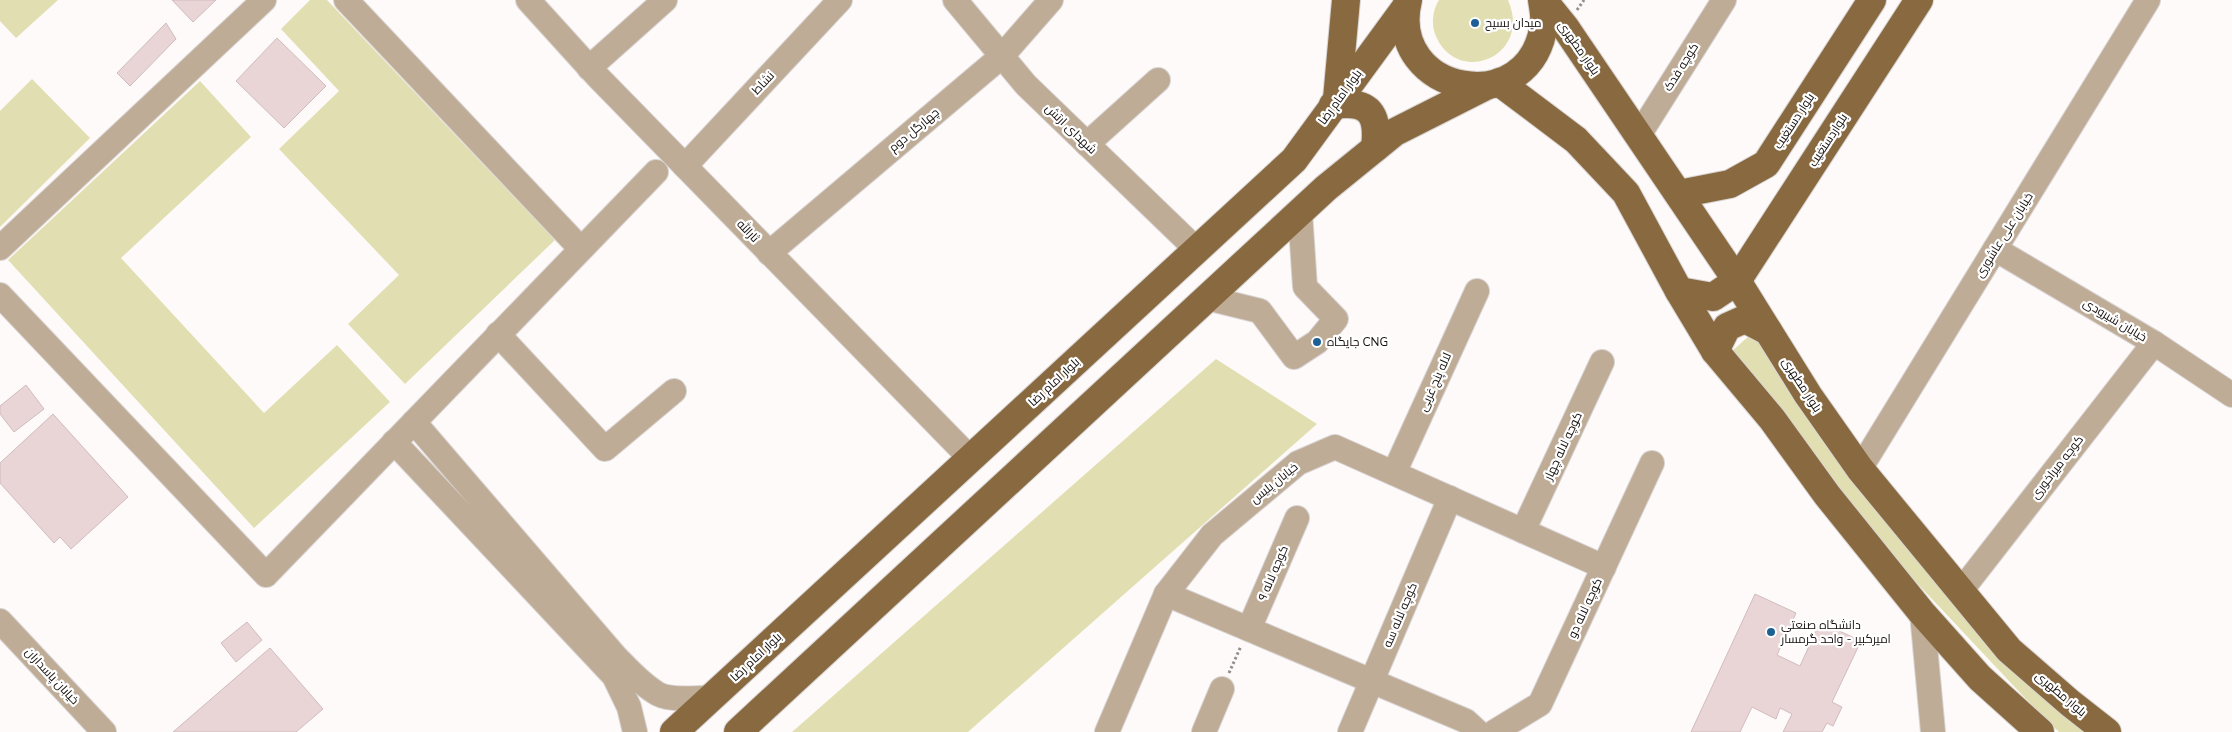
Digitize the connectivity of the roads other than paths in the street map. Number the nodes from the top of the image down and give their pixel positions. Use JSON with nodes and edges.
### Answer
{"nodes":[{"id":1,"x":264,"y":0,"type":"edge"},
{"id":2,"x":346,"y":0,"type":"edge"},
{"id":3,"x":528,"y":0,"type":"edge"},
{"id":4,"x":665,"y":0,"type":"edge"},
{"id":5,"x":840,"y":0,"type":"edge"},
{"id":6,"x":954,"y":0,"type":"edge"},
{"id":7,"x":1051,"y":0,"type":"edge"},
{"id":8,"x":1346,"y":0,"type":"edge"},
{"id":9,"x":1543,"y":0,"type":"edge"},
{"id":10,"x":1724,"y":0,"type":"edge"},
{"id":11,"x":1872,"y":0,"type":"edge"},
{"id":12,"x":1919,"y":0,"type":"edge"},
{"id":13,"x":2148,"y":0,"type":"edge"},
{"id":14,"x":1407,"y":3,"type":"edge"},
{"id":15,"x":1002,"y":56,"type":"junction"},
{"id":16,"x":589,"y":68,"type":"junction"},
{"id":17,"x":1158,"y":80,"type":"dead end"},
{"id":18,"x":1492,"y":84,"type":"junction"},
{"id":19,"x":1335,"y":102,"type":"junction"},
{"id":20,"x":1638,"y":135,"type":"junction"},
{"id":21,"x":1087,"y":144,"type":"junction"},
{"id":22,"x":1376,"y":148,"type":"junction"},
{"id":23,"x":685,"y":166,"type":"junction"},
{"id":24,"x":656,"y":172,"type":"dead end"},
{"id":25,"x":1679,"y":194,"type":"junction"},
{"id":26,"x":1300,"y":212,"type":"junction"},
{"id":27,"x":0,"y":248,"type":"edge"},
{"id":28,"x":581,"y":248,"type":"junction"},
{"id":29,"x":1995,"y":249,"type":"junction"},
{"id":30,"x":1197,"y":250,"type":"junction"},
{"id":31,"x":769,"y":253,"type":"junction"},
{"id":32,"x":1738,"y":280,"type":"junction"},
{"id":33,"x":1476,"y":291,"type":"dead end"},
{"id":34,"x":1679,"y":291,"type":"junction"},
{"id":35,"x":0,"y":296,"type":"edge"},
{"id":36,"x":1207,"y":298,"type":"junction"},
{"id":37,"x":1768,"y":331,"type":"junction"},
{"id":38,"x":498,"y":334,"type":"junction"},
{"id":39,"x":2154,"y":343,"type":"junction"},
{"id":40,"x":1715,"y":351,"type":"junction"},
{"id":41,"x":1602,"y":362,"type":"dead end"},
{"id":42,"x":674,"y":391,"type":"dead end"},
{"id":43,"x":2232,"y":395,"type":"edge"},
{"id":44,"x":414,"y":422,"type":"junction"},
{"id":45,"x":394,"y":442,"type":"junction"},
{"id":46,"x":970,"y":459,"type":"junction"},
{"id":47,"x":1652,"y":463,"type":"dead end"},
{"id":48,"x":1860,"y":469,"type":"junction"},
{"id":49,"x":1394,"y":474,"type":"junction"},
{"id":50,"x":1450,"y":498,"type":"junction"},
{"id":51,"x":1297,"y":518,"type":"dead end"},
{"id":52,"x":1523,"y":531,"type":"junction"},
{"id":53,"x":1604,"y":567,"type":"junction"},
{"id":54,"x":1960,"y":592,"type":"junction"},
{"id":55,"x":1166,"y":594,"type":"junction"},
{"id":56,"x":1922,"y":613,"type":"junction"},
{"id":57,"x":0,"y":621,"type":"edge"},
{"id":58,"x":1249,"y":629,"type":"junction"},
{"id":59,"x":586,"y":635,"type":"junction"},
{"id":60,"x":1372,"y":681,"type":"junction"},
{"id":61,"x":1222,"y":689,"type":"road end"},
{"id":62,"x":713,"y":697,"type":"junction"},
{"id":63,"x":104,"y":732,"type":"edge"},
{"id":64,"x":635,"y":732,"type":"edge"},
{"id":65,"x":674,"y":732,"type":"edge"},
{"id":66,"x":738,"y":732,"type":"edge"},
{"id":67,"x":1108,"y":732,"type":"edge"},
{"id":68,"x":1204,"y":732,"type":"edge"},
{"id":69,"x":1350,"y":732,"type":"edge"},
{"id":70,"x":1478,"y":732,"type":"edge"},
{"id":71,"x":1494,"y":732,"type":"edge"},
{"id":72,"x":1933,"y":732,"type":"edge"},
{"id":73,"x":2040,"y":732,"type":"edge"},
{"id":74,"x":2108,"y":732,"type":"edge"}],
"edges":[{"from":1,"to":27,"type":"street"},
{"from":2,"to":28,"type":"street"},
{"from":3,"to":16,"type":"street","name":"ثارالله"},
{"from":4,"to":16,"type":"street"},
{"from":5,"to":23,"type":"street","name":"نشاط"},
{"from":6,"to":15,"type":"street","name":"شهدای ارتش"},
{"from":7,"to":15,"type":"street","name":"چهارگل دوم"},
{"from":8,"to":19,"type":"main road"},
{"from":9,"to":18,"type":"main road"},
{"from":9,"to":20,"type":"main road","name":"بلوار مطهری"},
{"from":10,"to":20,"type":"street","name":"کوچه فدک"},
{"from":11,"to":25,"type":"main road","name":"بلوار دستغیب"},
{"from":12,"to":32,"type":"main road","name":"بلواردستغیب"},
{"from":13,"to":29,"type":"street","name":"خیابان علی عاشوری"},
{"from":14,"to":18,"type":"main road"},
{"from":14,"to":19,"type":"main road","name":"بلوار امام رضا"},
{"from":15,"to":21,"type":"street","name":"شهدای ارتش"},
{"from":15,"to":31,"type":"street","name":"چهارگل دوم"},
{"from":16,"to":23,"type":"street","name":"ثارالله"},
{"from":17,"to":21,"type":"street"},
{"from":18,"to":22,"type":"main road"},
{"from":18,"to":34,"type":"main road"},
{"from":19,"to":22,"type":"main road"},
{"from":19,"to":30,"type":"main road","name":"بلوار امام رضا"},
{"from":20,"to":25,"type":"main road","name":"بلوار مطهری"},
{"from":21,"to":30,"type":"street","name":"شهدای ارتش"},
{"from":22,"to":26,"type":"main road"},
{"from":23,"to":31,"type":"street","name":"ثارالله"},
{"from":24,"to":28,"type":"street"},
{"from":25,"to":32,"type":"main road","name":"بلوار مطهری"},
{"from":26,"to":36,"type":"main road"},
{"from":26,"to":36,"type":"street"},
{"from":28,"to":38,"type":"street"},
{"from":29,"to":39,"type":"street","name":"خیابان شیرودی"},
{"from":29,"to":48,"type":"street","name":"خیابان علی عاشوری"},
{"from":30,"to":46,"type":"main road","name":"بلوار امام رضا"},
{"from":31,"to":46,"type":"street","name":"ثارالله"},
{"from":32,"to":34,"type":"main road"},
{"from":32,"to":37,"type":"main road","name":"بلوار مطهری"},
{"from":33,"to":49,"type":"street","name":"لاله پنج غربی"},
{"from":34,"to":40,"type":"main road"},
{"from":35,"to":45,"type":"street"},
{"from":36,"to":66,"type":"main road"},
{"from":37,"to":40,"type":"main road"},
{"from":37,"to":48,"type":"main road","name":"بلوار مطهری"},
{"from":38,"to":42,"type":"street"},
{"from":38,"to":44,"type":"street"},
{"from":39,"to":43,"type":"street","name":"خیابان شیرودی"},
{"from":39,"to":54,"type":"street","name":"کوچه میراخوری"},
{"from":40,"to":56,"type":"main road"},
{"from":41,"to":52,"type":"street","name":"کوچه لاله چهار"},
{"from":44,"to":45,"type":"street"},
{"from":44,"to":59,"type":"street"},
{"from":45,"to":59,"type":"street"},
{"from":46,"to":62,"type":"main road","name":"بلوار امام رضا"},
{"from":47,"to":53,"type":"street","name":"کوچه لاله دو"},
{"from":48,"to":54,"type":"main road","name":"بلوار مطهری"},
{"from":49,"to":50,"type":"street","name":"خیابان پلیس"},
{"from":49,"to":55,"type":"street","name":"خیابان پلیس"},
{"from":50,"to":52,"type":"street","name":"خیابان پلیس"},
{"from":50,"to":60,"type":"street","name":"کوچه لاله سه"},
{"from":51,"to":58,"type":"street","name":"کوچه لاله ۹"},
{"from":52,"to":53,"type":"street","name":"خیابان پلیس"},
{"from":53,"to":71,"type":"street","name":"کوچه لاله دو"},
{"from":54,"to":74,"type":"main road","name":"بلوار مطهری"},
{"from":55,"to":58,"type":"street"},
{"from":55,"to":67,"type":"street","name":"خیابان پلیس"},
{"from":56,"to":72,"type":"street"},
{"from":56,"to":73,"type":"main road"},
{"from":57,"to":63,"type":"street","name":"خیابان پاسداران"},
{"from":58,"to":60,"type":"street"},
{"from":59,"to":62,"type":"street"},
{"from":59,"to":64,"type":"street"},
{"from":60,"to":69,"type":"street","name":"کوچه لاله سه"},
{"from":60,"to":70,"type":"street"},
{"from":61,"to":68,"type":"street"},
{"from":62,"to":65,"type":"main road","name":"بلوار امام رضا"}]}
